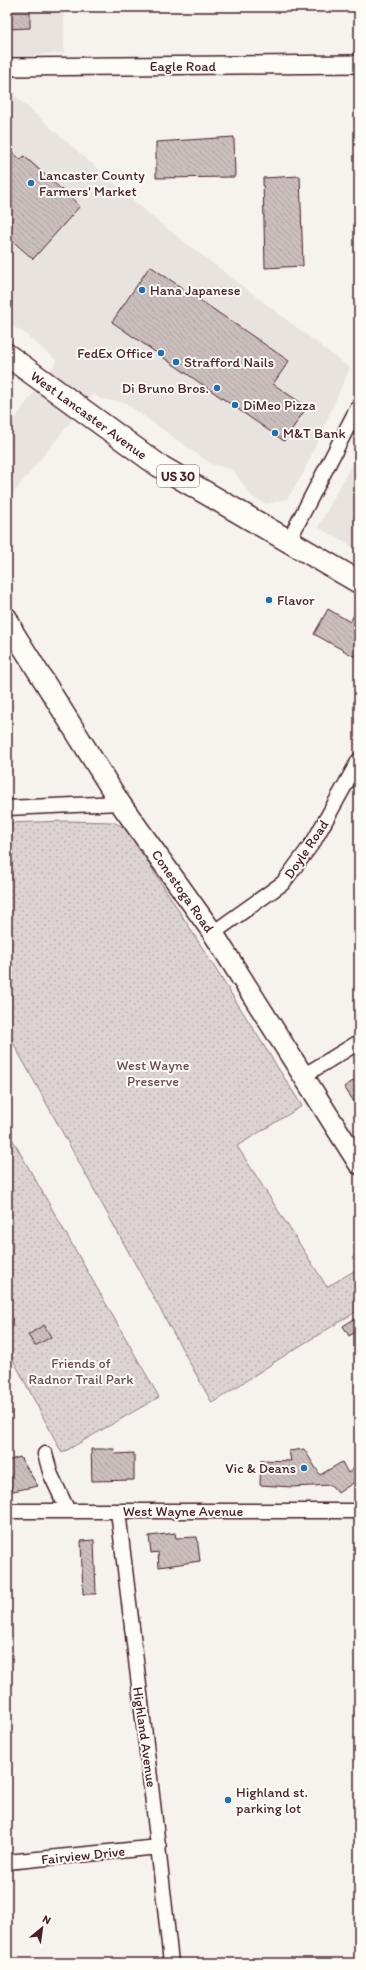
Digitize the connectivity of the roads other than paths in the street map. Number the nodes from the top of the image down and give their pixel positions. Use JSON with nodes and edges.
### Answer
{"nodes":[{"id":1,"x":359,"y":64,"type":"edge"},
{"id":2,"x":7,"y":67,"type":"edge"},
{"id":3,"x":7,"y":355,"type":"edge"},
{"id":4,"x":359,"y":405,"type":"edge"},
{"id":5,"x":288,"y":540,"type":"junction"},
{"id":6,"x":359,"y":582,"type":"edge"},
{"id":7,"x":7,"y":618,"type":"edge"},
{"id":8,"x":359,"y":760,"type":"edge"},
{"id":9,"x":120,"y":803,"type":"junction"},
{"id":10,"x":7,"y":808,"type":"edge"},
{"id":11,"x":213,"y":933,"type":"junction"},
{"id":12,"x":359,"y":1042,"type":"edge"},
{"id":13,"x":303,"y":1076,"type":"junction"},
{"id":14,"x":359,"y":1164,"type":"edge"},
{"id":15,"x":45,"y":1454,"type":"dead end"},
{"id":16,"x":7,"y":1511,"type":"edge"},
{"id":17,"x":68,"y":1511,"type":"junction"},
{"id":18,"x":118,"y":1511,"type":"junction"},
{"id":19,"x":359,"y":1511,"type":"edge"},
{"id":20,"x":159,"y":1847,"type":"junction"},
{"id":21,"x":7,"y":1862,"type":"edge"},
{"id":22,"x":171,"y":1963,"type":"edge"}],
"edges":[{"from":1,"to":2,"type":"street","name":"Eagle Road"},
{"from":3,"to":5,"type":"highway","name":"West Lancaster Avenue","number":"US 30"},
{"from":4,"to":5,"type":"street"},
{"from":5,"to":6,"type":"highway","name":"West Lancaster Avenue","number":"US 30"},
{"from":7,"to":9,"type":"main road","name":"Conestoga Road"},
{"from":8,"to":11,"type":"street","name":"Doyle Road"},
{"from":9,"to":10,"type":"street"},
{"from":9,"to":11,"type":"main road","name":"Conestoga Road"},
{"from":11,"to":13,"type":"main road","name":"Conestoga Road"},
{"from":12,"to":13,"type":"street"},
{"from":13,"to":14,"type":"main road","name":"Conestoga Road"},
{"from":15,"to":17,"type":"street"},
{"from":16,"to":17,"type":"street","name":"West Wayne Avenue"},
{"from":17,"to":18,"type":"street","name":"West Wayne Avenue"},
{"from":18,"to":19,"type":"street","name":"West Wayne Avenue"},
{"from":18,"to":20,"type":"street","name":"Highland Avenue"},
{"from":20,"to":21,"type":"street","name":"Fairview Drive"},
{"from":20,"to":22,"type":"street","name":"Highland Avenue"}]}
